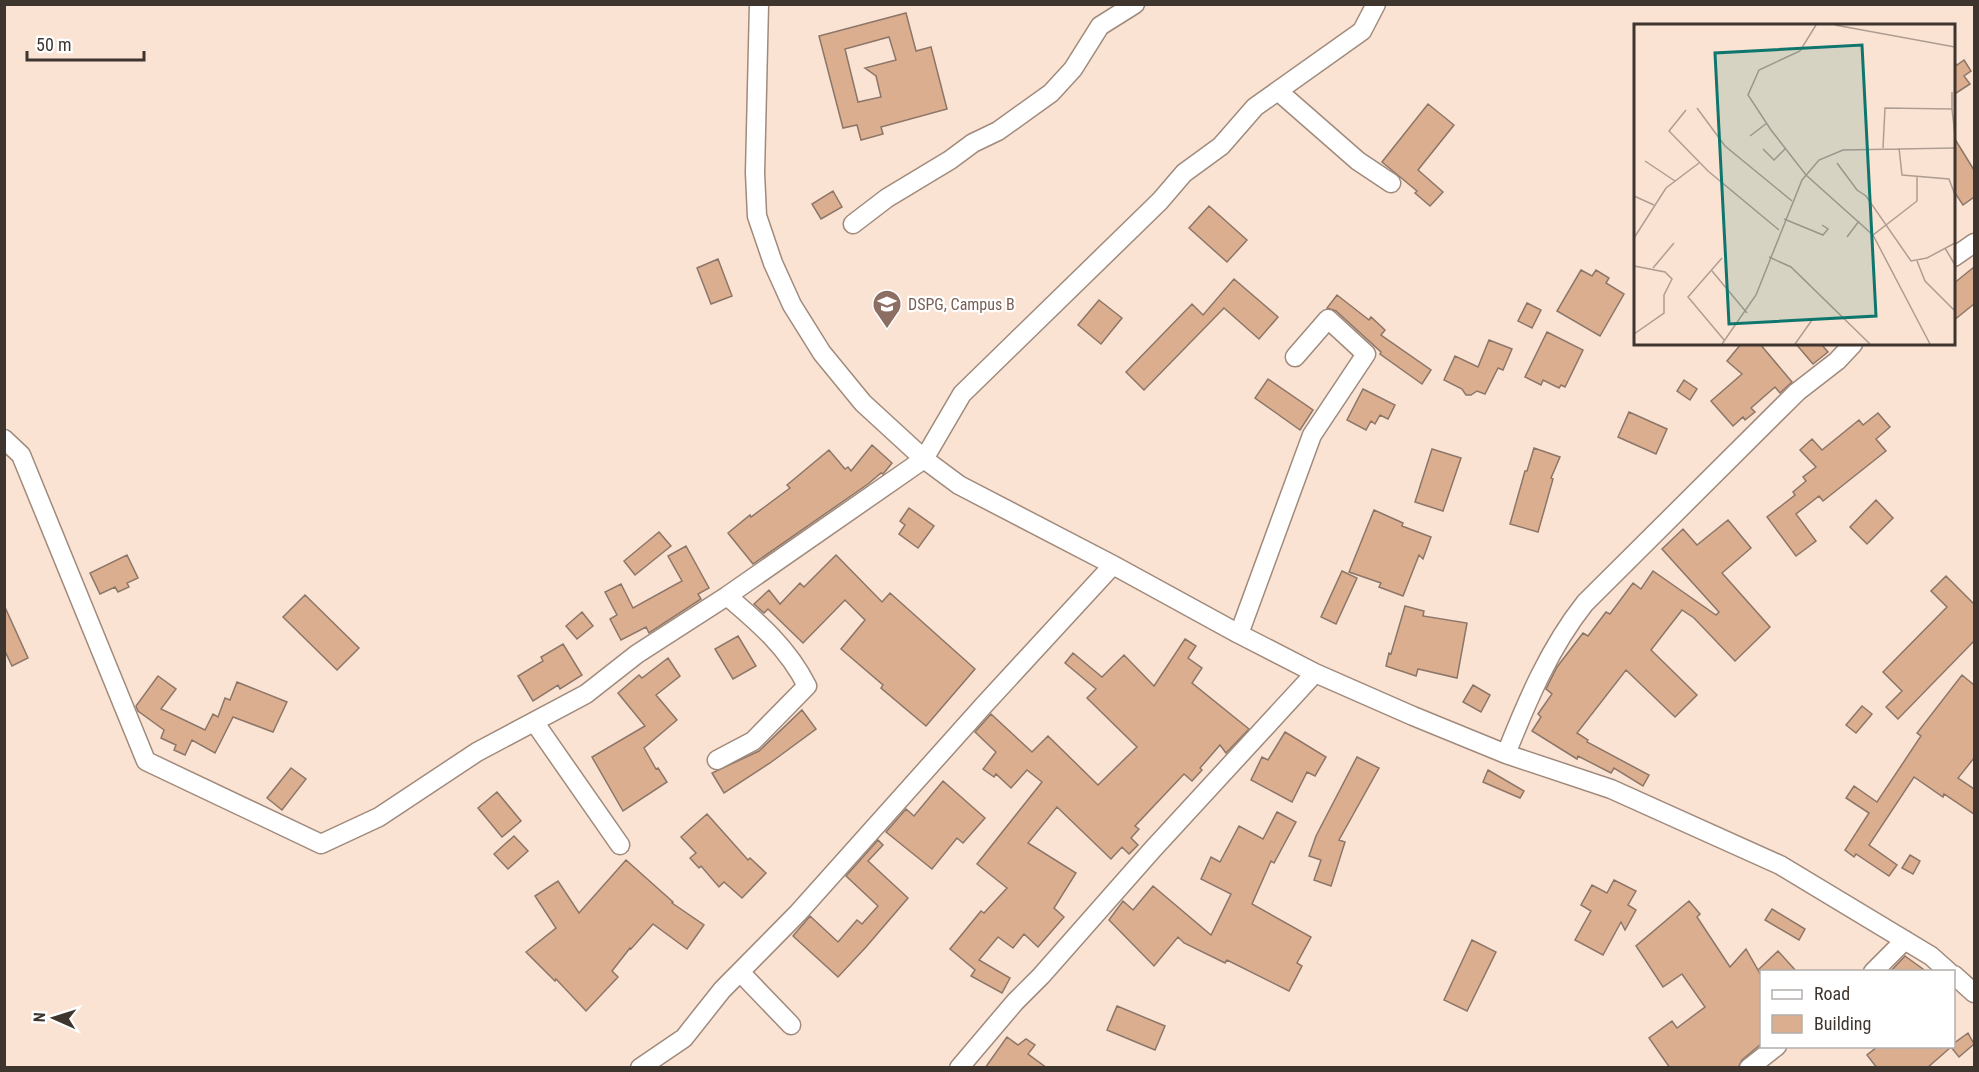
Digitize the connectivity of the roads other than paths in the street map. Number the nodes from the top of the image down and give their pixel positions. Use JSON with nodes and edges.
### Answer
{"nodes":[{"id":1,"x":759,"y":4,"type":"edge"},
{"id":2,"x":1135,"y":4,"type":"edge"},
{"id":3,"x":1376,"y":4,"type":"edge"},
{"id":4,"x":1278,"y":91,"type":"junction"},
{"id":5,"x":1391,"y":183,"type":"dead end"},
{"id":6,"x":854,"y":224,"type":"dead end"},
{"id":7,"x":1974,"y":243,"type":"edge"},
{"id":8,"x":1955,"y":256,"type":"edge"},
{"id":9,"x":1852,"y":345,"type":"edge"},
{"id":10,"x":1295,"y":357,"type":"dead end"},
{"id":11,"x":4,"y":438,"type":"edge"},
{"id":12,"x":924,"y":459,"type":"junction"},
{"id":13,"x":1113,"y":565,"type":"junction"},
{"id":14,"x":727,"y":596,"type":"junction"},
{"id":15,"x":1239,"y":634,"type":"junction"},
{"id":16,"x":1315,"y":673,"type":"junction"},
{"id":17,"x":535,"y":723,"type":"junction"},
{"id":18,"x":1506,"y":754,"type":"junction"},
{"id":19,"x":717,"y":760,"type":"dead end"},
{"id":20,"x":620,"y":845,"type":"dead end"},
{"id":21,"x":1905,"y":940,"type":"junction"},
{"id":22,"x":1874,"y":970,"type":"edge"},
{"id":23,"x":1947,"y":970,"type":"edge"},
{"id":24,"x":740,"y":972,"type":"junction"},
{"id":25,"x":1955,"y":977,"type":"edge"},
{"id":26,"x":1974,"y":993,"type":"edge"},
{"id":27,"x":791,"y":1025,"type":"dead end"},
{"id":28,"x":1775,"y":1048,"type":"edge"},
{"id":29,"x":640,"y":1068,"type":"edge"},
{"id":30,"x":959,"y":1068,"type":"edge"},
{"id":31,"x":1749,"y":1068,"type":"edge"}],
"edges":[{"from":1,"to":12,"type":"street"},
{"from":2,"to":6,"type":"street"},
{"from":3,"to":4,"type":"street"},
{"from":4,"to":5,"type":"street"},
{"from":4,"to":12,"type":"street"},
{"from":7,"to":8,"type":"street"},
{"from":9,"to":18,"type":"street"},
{"from":10,"to":15,"type":"street"},
{"from":11,"to":17,"type":"street"},
{"from":12,"to":13,"type":"street"},
{"from":12,"to":14,"type":"street"},
{"from":13,"to":15,"type":"street"},
{"from":13,"to":24,"type":"street"},
{"from":14,"to":17,"type":"street"},
{"from":14,"to":19,"type":"street"},
{"from":15,"to":16,"type":"street"},
{"from":16,"to":18,"type":"street"},
{"from":16,"to":30,"type":"street"},
{"from":17,"to":20,"type":"street"},
{"from":18,"to":21,"type":"street"},
{"from":21,"to":22,"type":"street"},
{"from":21,"to":23,"type":"street"},
{"from":24,"to":27,"type":"street"},
{"from":24,"to":29,"type":"street"},
{"from":25,"to":26,"type":"street"},
{"from":28,"to":31,"type":"street"}]}
